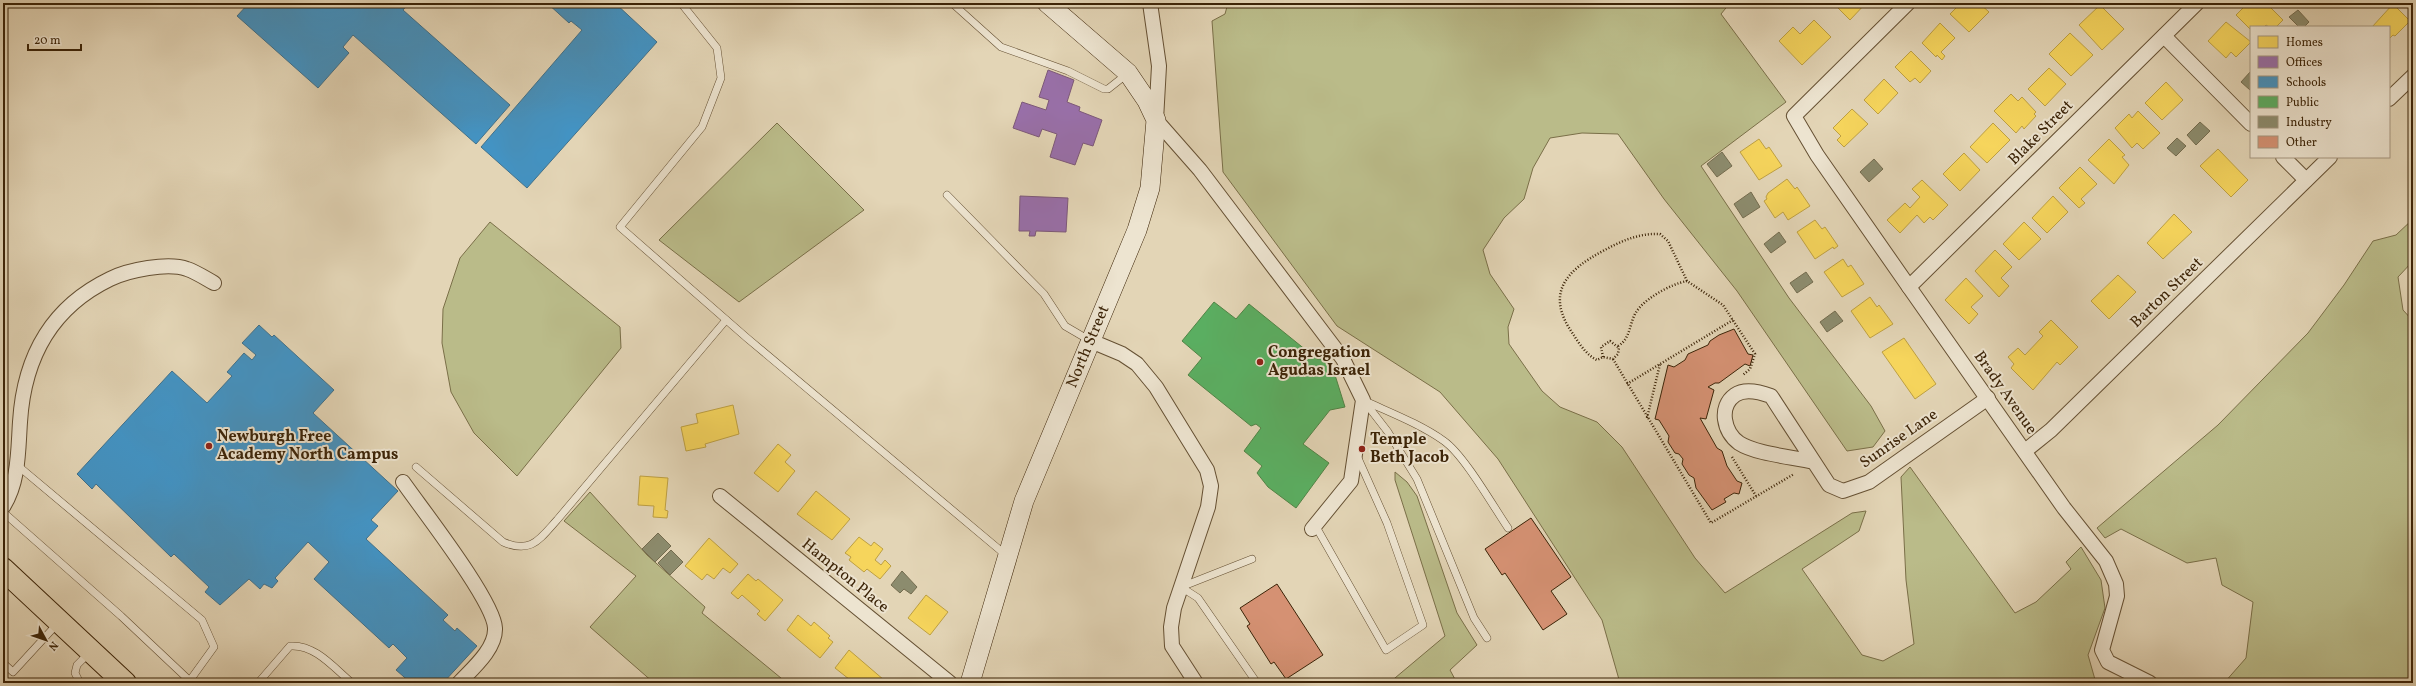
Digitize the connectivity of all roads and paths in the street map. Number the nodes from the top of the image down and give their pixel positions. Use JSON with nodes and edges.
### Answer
{"nodes":[{"id":1,"x":681,"y":3,"type":"edge"},
{"id":2,"x":952,"y":3,"type":"edge"},
{"id":3,"x":1047,"y":3,"type":"edge"},
{"id":4,"x":1150,"y":3,"type":"edge"},
{"id":5,"x":1908,"y":3,"type":"edge"},
{"id":6,"x":2197,"y":3,"type":"edge"},
{"id":7,"x":2164,"y":36,"type":"junction"},
{"id":8,"x":1128,"y":73,"type":"junction"},
{"id":9,"x":2413,"y":76,"type":"edge"},
{"id":10,"x":2390,"y":98,"type":"edge"},
{"id":11,"x":1156,"y":120,"type":"junction"},
{"id":12,"x":2250,"y":123,"type":"edge"},
{"id":13,"x":2284,"y":158,"type":"edge"},
{"id":14,"x":2329,"y":158,"type":"edge"},
{"id":15,"x":2306,"y":180,"type":"junction"},
{"id":16,"x":947,"y":195,"type":"dead end"},
{"id":17,"x":1687,"y":281,"type":"junction"},
{"id":18,"x":214,"y":283,"type":"dead end"},
{"id":19,"x":1909,"y":287,"type":"junction"},
{"id":20,"x":726,"y":320,"type":"junction"},
{"id":21,"x":1733,"y":320,"type":"junction"},
{"id":22,"x":1091,"y":341,"type":"junction"},
{"id":23,"x":1618,"y":347,"type":"junction"},
{"id":24,"x":1603,"y":357,"type":"junction"},
{"id":25,"x":1613,"y":359,"type":"junction"},
{"id":26,"x":1661,"y":364,"type":"junction"},
{"id":27,"x":1740,"y":377,"type":"dead end"},
{"id":28,"x":1627,"y":384,"type":"junction"},
{"id":29,"x":1988,"y":398,"type":"junction"},
{"id":30,"x":1363,"y":400,"type":"junction"},
{"id":31,"x":1647,"y":418,"type":"junction"},
{"id":32,"x":2025,"y":451,"type":"junction"},
{"id":33,"x":1355,"y":452,"type":"junction"},
{"id":34,"x":1814,"y":462,"type":"junction"},
{"id":35,"x":16,"y":465,"type":"junction"},
{"id":36,"x":416,"y":467,"type":"dead end"},
{"id":37,"x":1800,"y":473,"type":"dead end"},
{"id":38,"x":403,"y":482,"type":"dead end"},
{"id":39,"x":720,"y":496,"type":"dead end"},
{"id":40,"x":3,"y":507,"type":"edge"},
{"id":41,"x":3,"y":512,"type":"edge"},
{"id":42,"x":1313,"y":527,"type":"joint"},
{"id":43,"x":1508,"y":528,"type":"dead end"},
{"id":44,"x":1008,"y":557,"type":"junction"},
{"id":45,"x":1252,"y":559,"type":"dead end"},
{"id":46,"x":7,"y":575,"type":"edge"},
{"id":47,"x":1181,"y":587,"type":"junction"},
{"id":48,"x":59,"y":621,"type":"junction"},
{"id":49,"x":1487,"y":638,"type":"dead end"},
{"id":50,"x":91,"y":651,"type":"junction"},
{"id":51,"x":3,"y":663,"type":"edge"},
{"id":52,"x":189,"y":682,"type":"edge"},
{"id":53,"x":80,"y":683,"type":"edge"},
{"id":54,"x":125,"y":683,"type":"edge"},
{"id":55,"x":258,"y":683,"type":"edge"},
{"id":56,"x":352,"y":683,"type":"edge"},
{"id":57,"x":459,"y":683,"type":"edge"},
{"id":58,"x":950,"y":683,"type":"edge"},
{"id":59,"x":970,"y":683,"type":"edge"},
{"id":60,"x":1196,"y":683,"type":"edge"},
{"id":61,"x":1257,"y":683,"type":"edge"},
{"id":62,"x":2150,"y":683,"type":"edge"}],
"edges":[{"from":1,"to":20,"type":"lane"},
{"from":2,"to":8,"type":"lane"},
{"from":3,"to":8,"type":"street"},
{"from":4,"to":11,"type":"street","name":"North Street"},
{"from":5,"to":19,"type":"street","name":"Brady Avenue"},
{"from":6,"to":7,"type":"street","name":"Blake Street"},
{"from":7,"to":12,"type":"street"},
{"from":7,"to":19,"type":"street","name":"Blake Street"},
{"from":8,"to":11,"type":"street"},
{"from":9,"to":10,"type":"street"},
{"from":11,"to":22,"type":"street","name":"North Street"},
{"from":11,"to":30,"type":"street"},
{"from":13,"to":15,"type":"street"},
{"from":14,"to":15,"type":"street","name":"Barton Street"},
{"from":15,"to":32,"type":"street","name":"Barton Street"},
{"from":16,"to":22,"type":"lane"},
{"from":17,"to":21,"type":"path"},
{"from":17,"to":23,"type":"path"},
{"from":17,"to":24,"type":"path"},
{"from":18,"to":35,"type":"street"},
{"from":19,"to":29,"type":"street","name":"Brady Avenue"},
{"from":20,"to":36,"type":"lane"},
{"from":20,"to":44,"type":"lane"},
{"from":21,"to":26,"type":"path"},
{"from":21,"to":27,"type":"path"},
{"from":22,"to":44,"type":"street","name":"North Street"},
{"from":22,"to":47,"type":"street"},
{"from":23,"to":24,"type":"path"},
{"from":23,"to":25,"type":"path"},
{"from":24,"to":25,"type":"path"},
{"from":25,"to":28,"type":"path"},
{"from":26,"to":28,"type":"path"},
{"from":26,"to":31,"type":"path"},
{"from":28,"to":31,"type":"path"},
{"from":29,"to":32,"type":"street","name":"Brady Avenue"},
{"from":29,"to":34,"type":"street","name":"Sunrise Lane"},
{"from":30,"to":33,"type":"street"},
{"from":30,"to":43,"type":"lane"},
{"from":30,"to":49,"type":"lane"},
{"from":31,"to":37,"type":"path"},
{"from":32,"to":62,"type":"street","name":"Brady Avenue"},
{"from":33,"to":42,"type":"street"},
{"from":33,"to":42,"type":"lane"},
{"from":34,"to":34,"type":"street","name":"Sunrise Lane"},
{"from":35,"to":40,"type":"street"},
{"from":35,"to":52,"type":"lane"},
{"from":38,"to":57,"type":"street"},
{"from":39,"to":58,"type":"street","name":"Hampton Place"},
{"from":41,"to":52,"type":"lane"},
{"from":44,"to":59,"type":"street","name":"North Street"},
{"from":45,"to":47,"type":"lane"},
{"from":46,"to":48,"type":"highway"},
{"from":47,"to":60,"type":"street"},
{"from":47,"to":61,"type":"lane"},
{"from":48,"to":50,"type":"highway"},
{"from":48,"to":51,"type":"lane"},
{"from":50,"to":53,"type":"lane"},
{"from":50,"to":54,"type":"highway"},
{"from":55,"to":56,"type":"lane"}]}
